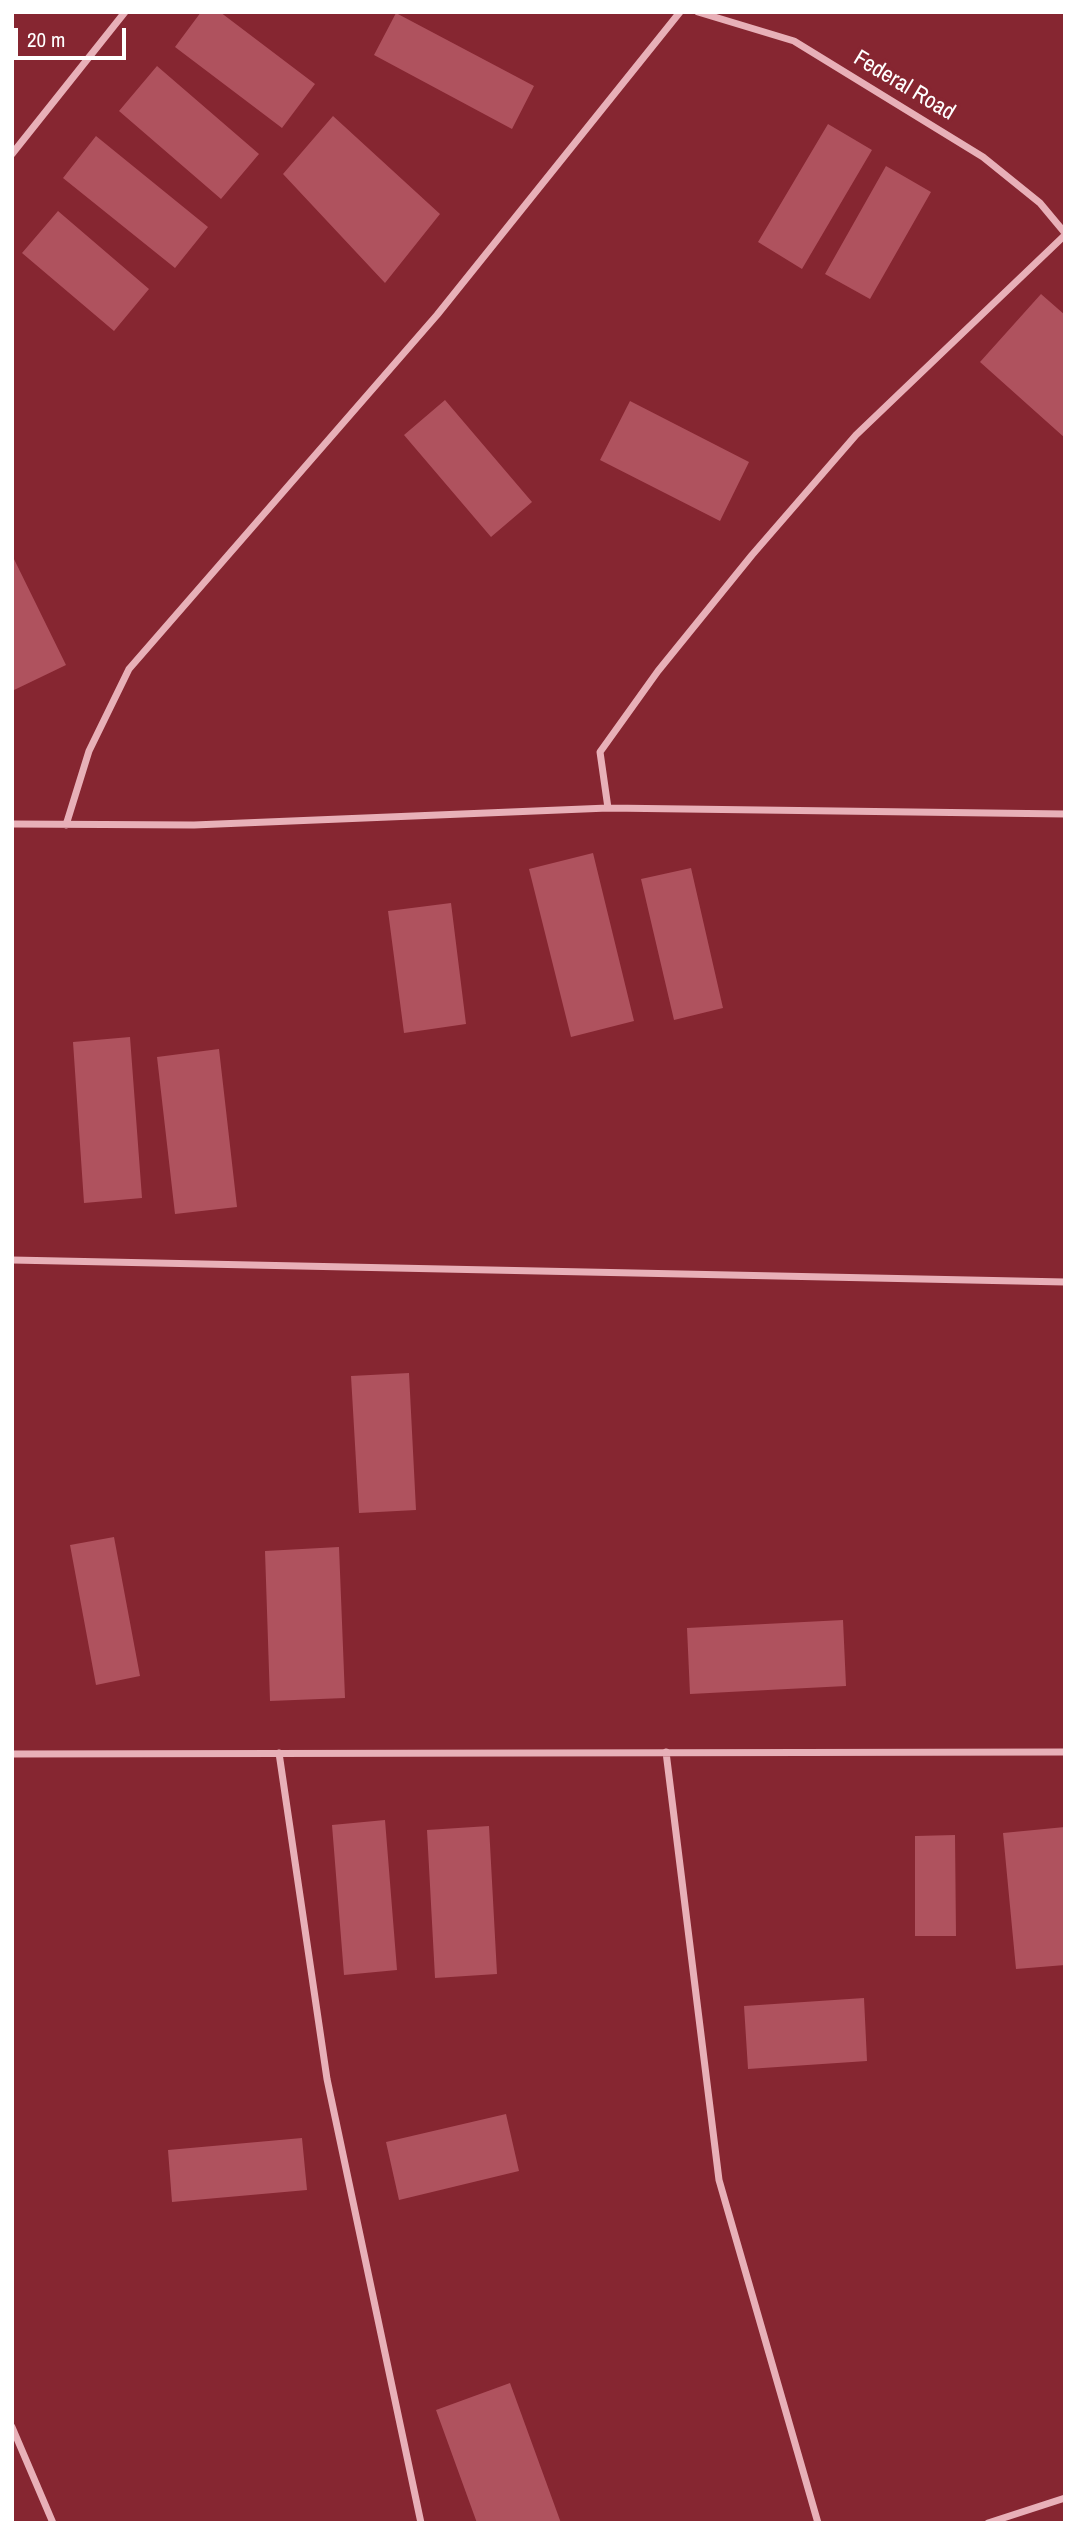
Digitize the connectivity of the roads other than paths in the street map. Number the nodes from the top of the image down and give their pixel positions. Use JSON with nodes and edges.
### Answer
{"nodes":[{"id":1,"x":125,"y":12,"type":"edge"},
{"id":2,"x":680,"y":12,"type":"edge"},
{"id":3,"x":698,"y":12,"type":"edge"},
{"id":4,"x":12,"y":154,"type":"edge"},
{"id":5,"x":1065,"y":234,"type":"edge"},
{"id":6,"x":608,"y":808,"type":"junction"},
{"id":7,"x":1065,"y":814,"type":"edge"},
{"id":8,"x":12,"y":824,"type":"edge"},
{"id":9,"x":66,"y":825,"type":"junction"},
{"id":10,"x":12,"y":1260,"type":"edge"},
{"id":11,"x":1065,"y":1282,"type":"edge"},
{"id":12,"x":666,"y":1752,"type":"junction"},
{"id":13,"x":1065,"y":1752,"type":"edge"},
{"id":14,"x":279,"y":1753,"type":"junction"},
{"id":15,"x":12,"y":1754,"type":"edge"},
{"id":16,"x":12,"y":2427,"type":"edge"},
{"id":17,"x":1065,"y":2498,"type":"edge"},
{"id":18,"x":53,"y":2523,"type":"edge"},
{"id":19,"x":421,"y":2523,"type":"edge"},
{"id":20,"x":818,"y":2523,"type":"edge"},
{"id":21,"x":988,"y":2523,"type":"edge"}],
"edges":[{"from":1,"to":4,"type":"street"},
{"from":2,"to":9,"type":"street"},
{"from":3,"to":5,"type":"street","name":"Federal Road"},
{"from":5,"to":6,"type":"street"},
{"from":6,"to":7,"type":"street"},
{"from":6,"to":9,"type":"street"},
{"from":8,"to":9,"type":"street"},
{"from":10,"to":11,"type":"street"},
{"from":12,"to":13,"type":"street"},
{"from":12,"to":14,"type":"street"},
{"from":12,"to":20,"type":"street"},
{"from":14,"to":15,"type":"street"},
{"from":14,"to":19,"type":"street"},
{"from":16,"to":18,"type":"street"},
{"from":17,"to":21,"type":"street"}]}
